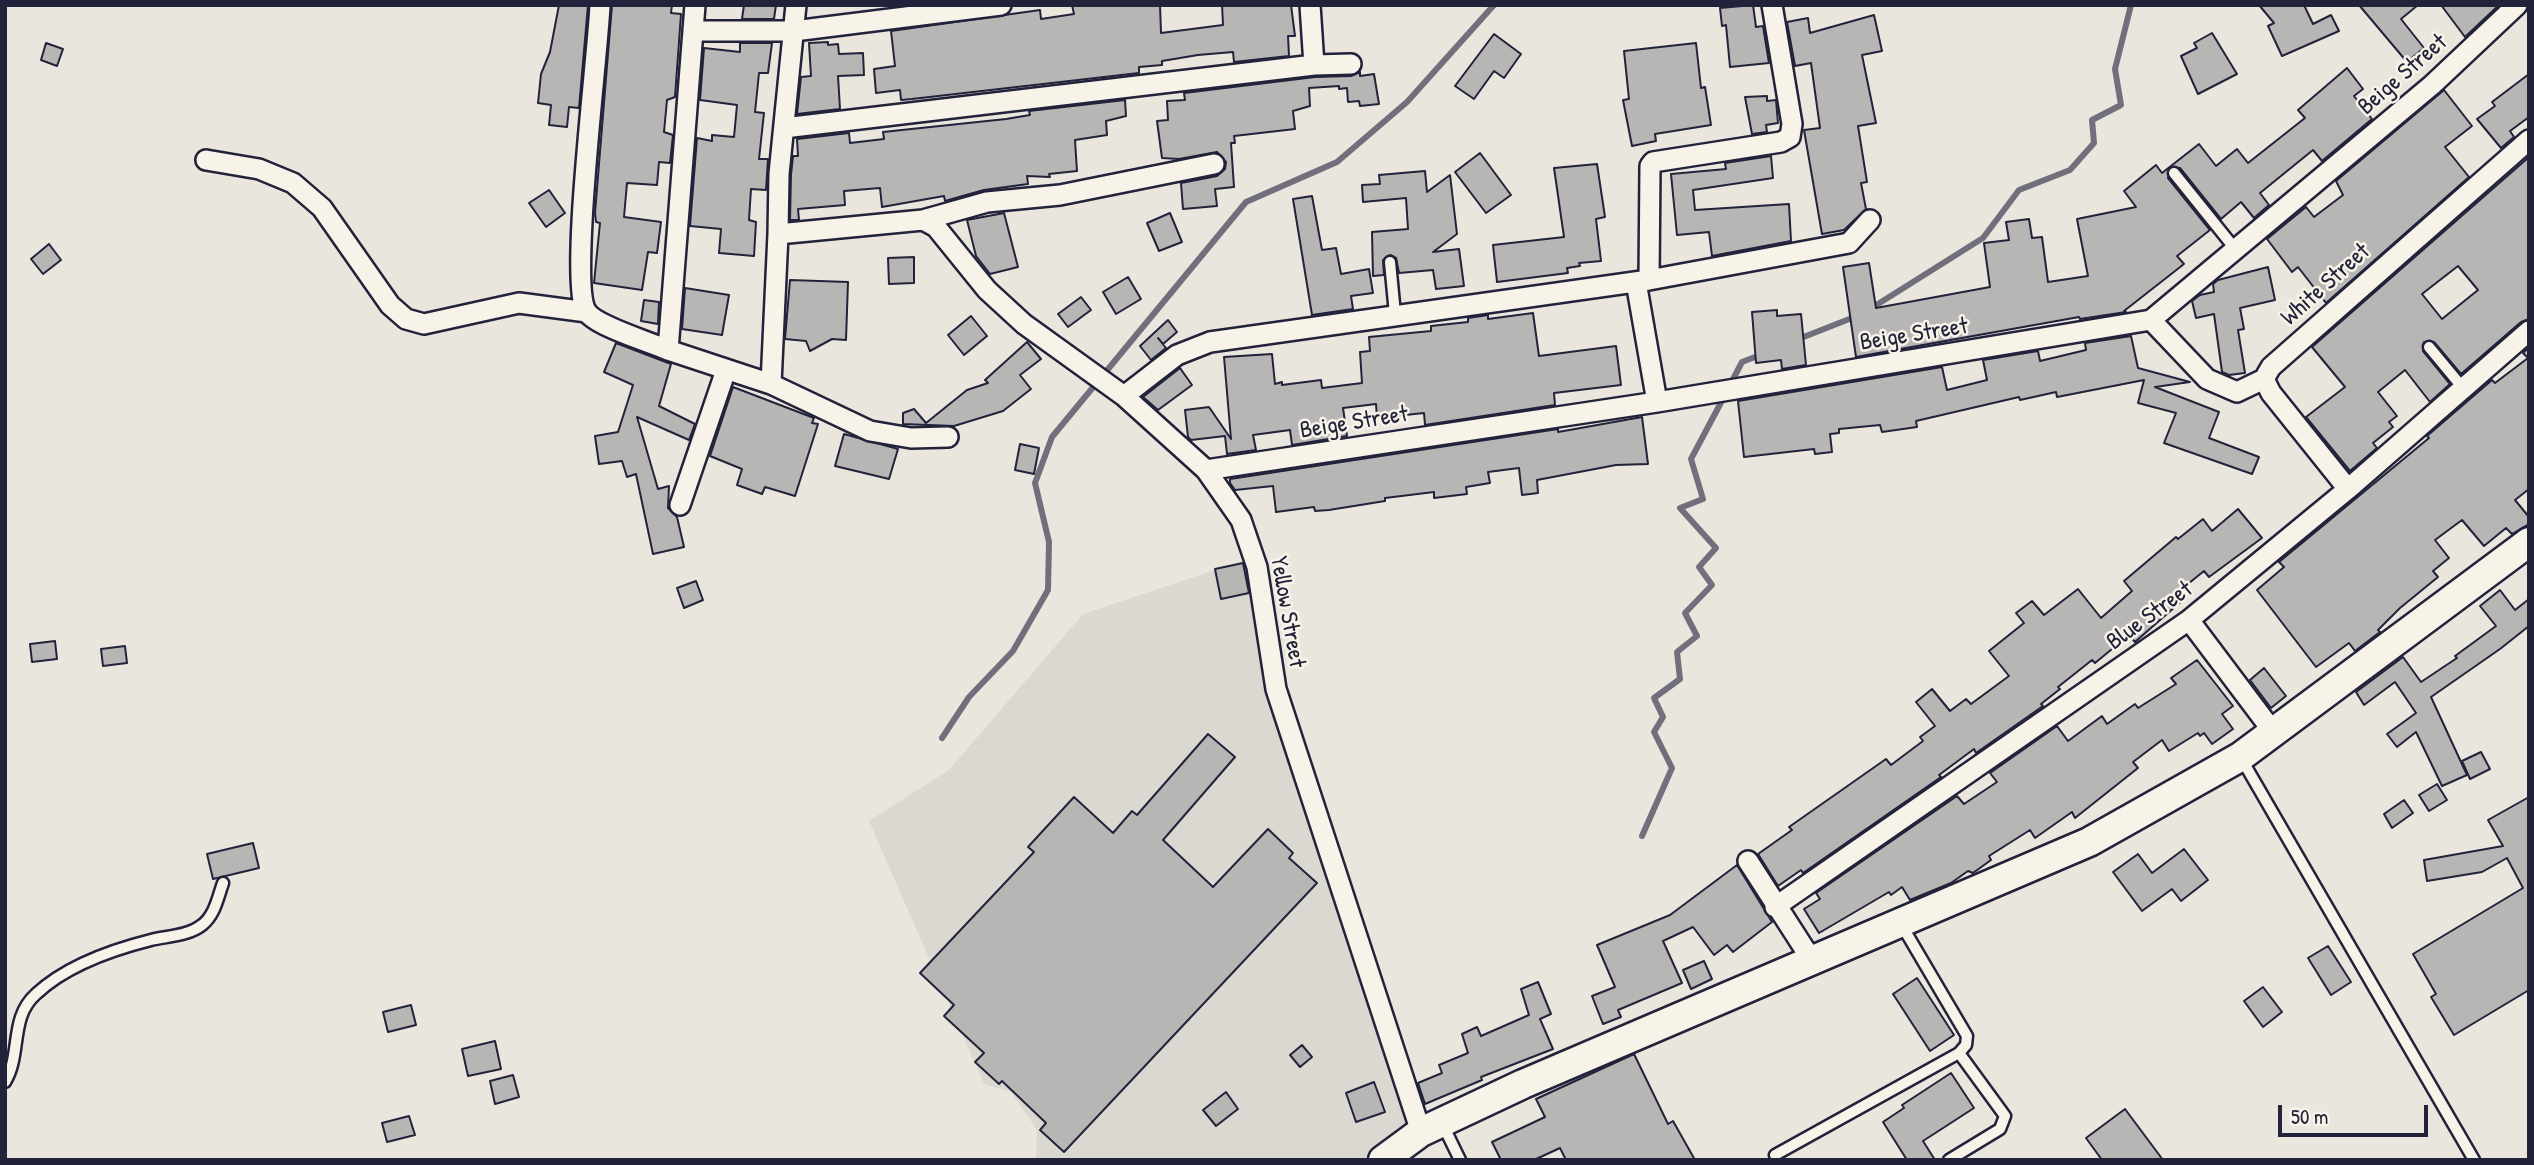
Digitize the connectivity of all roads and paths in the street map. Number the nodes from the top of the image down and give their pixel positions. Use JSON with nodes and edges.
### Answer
{"nodes":[{"id":1,"x":600,"y":5,"type":"edge"},
{"id":2,"x":695,"y":5,"type":"edge"},
{"id":3,"x":796,"y":5,"type":"edge"},
{"id":4,"x":1001,"y":5,"type":"edge"},
{"id":5,"x":1310,"y":5,"type":"edge"},
{"id":6,"x":1772,"y":5,"type":"edge"},
{"id":7,"x":2517,"y":5,"type":"edge"},
{"id":8,"x":693,"y":31,"type":"junction"},
{"id":9,"x":794,"y":31,"type":"junction"},
{"id":10,"x":1351,"y":64,"type":"dead end"},
{"id":11,"x":1314,"y":65,"type":"junction"},
{"id":12,"x":785,"y":128,"type":"junction"},
{"id":13,"x":2529,"y":140,"type":"edge"},
{"id":14,"x":206,"y":160,"type":"dead end"},
{"id":15,"x":1214,"y":164,"type":"dead end"},
{"id":16,"x":2174,"y":173,"type":"dead end"},
{"id":17,"x":923,"y":220,"type":"junction"},
{"id":18,"x":1870,"y":220,"type":"dead end"},
{"id":19,"x":778,"y":234,"type":"junction"},
{"id":20,"x":2236,"y":250,"type":"junction"},
{"id":21,"x":1390,"y":261,"type":"dead end"},
{"id":22,"x":1643,"y":281,"type":"junction"},
{"id":23,"x":587,"y":312,"type":"junction"},
{"id":24,"x":1395,"y":314,"type":"junction"},
{"id":25,"x":2151,"y":320,"type":"junction"},
{"id":26,"x":2529,"y":331,"type":"edge"},
{"id":27,"x":2429,"y":347,"type":"dead end"},
{"id":28,"x":668,"y":349,"type":"junction"},
{"id":29,"x":726,"y":370,"type":"junction"},
{"id":30,"x":2264,"y":379,"type":"junction"},
{"id":31,"x":771,"y":384,"type":"junction"},
{"id":32,"x":2463,"y":388,"type":"junction"},
{"id":33,"x":1120,"y":393,"type":"junction"},
{"id":34,"x":1657,"y":402,"type":"junction"},
{"id":35,"x":948,"y":437,"type":"dead end"},
{"id":36,"x":1206,"y":470,"type":"junction"},
{"id":37,"x":2348,"y":489,"type":"junction"},
{"id":38,"x":680,"y":505,"type":"dead end"},
{"id":39,"x":2529,"y":542,"type":"edge"},
{"id":40,"x":2189,"y":621,"type":"junction"},
{"id":41,"x":2274,"y":733,"type":"junction"},
{"id":42,"x":2240,"y":757,"type":"junction"},
{"id":43,"x":1748,"y":861,"type":"dead end"},
{"id":44,"x":223,"y":883,"type":"dead end"},
{"id":45,"x":1775,"y":907,"type":"junction"},
{"id":46,"x":1901,"y":924,"type":"junction"},
{"id":47,"x":1814,"y":962,"type":"junction"},
{"id":48,"x":1959,"y":1053,"type":"junction"},
{"id":49,"x":5,"y":1082,"type":"edge"},
{"id":50,"x":1432,"y":1127,"type":"junction"},
{"id":51,"x":1775,"y":1155,"type":"dead end"},
{"id":52,"x":1384,"y":1159,"type":"edge"},
{"id":53,"x":1460,"y":1160,"type":"edge"},
{"id":54,"x":1949,"y":1160,"type":"edge"},
{"id":55,"x":2473,"y":1160,"type":"edge"}],
"edges":[{"from":1,"to":23,"type":"street"},
{"from":2,"to":8,"type":"street"},
{"from":3,"to":9,"type":"street"},
{"from":4,"to":9,"type":"street"},
{"from":5,"to":11,"type":"street"},
{"from":6,"to":22,"type":"street"},
{"from":7,"to":20,"type":"street","name":"Beige Street"},
{"from":8,"to":9,"type":"street"},
{"from":8,"to":28,"type":"street"},
{"from":9,"to":12,"type":"street"},
{"from":10,"to":11,"type":"street"},
{"from":11,"to":12,"type":"street"},
{"from":12,"to":19,"type":"street"},
{"from":13,"to":30,"type":"street","name":"White Street"},
{"from":14,"to":23,"type":"street"},
{"from":15,"to":17,"type":"street"},
{"from":16,"to":20,"type":"lane"},
{"from":17,"to":19,"type":"street"},
{"from":17,"to":33,"type":"street","name":"Yellow Street"},
{"from":18,"to":22,"type":"street"},
{"from":19,"to":31,"type":"street"},
{"from":20,"to":25,"type":"street","name":"Beige Street"},
{"from":21,"to":24,"type":"lane"},
{"from":22,"to":24,"type":"street"},
{"from":22,"to":34,"type":"street"},
{"from":23,"to":28,"type":"street"},
{"from":24,"to":33,"type":"street"},
{"from":25,"to":30,"type":"street"},
{"from":25,"to":34,"type":"street","name":"Beige Street"},
{"from":26,"to":32,"type":"street","name":"Blue Street"},
{"from":27,"to":32,"type":"lane"},
{"from":28,"to":29,"type":"street"},
{"from":29,"to":31,"type":"street"},
{"from":29,"to":38,"type":"street"},
{"from":30,"to":37,"type":"street"},
{"from":31,"to":35,"type":"street"},
{"from":32,"to":37,"type":"street","name":"Blue Street"},
{"from":33,"to":36,"type":"street","name":"Yellow Street"},
{"from":34,"to":36,"type":"street","name":"Beige Street"},
{"from":36,"to":50,"type":"street","name":"Yellow Street"},
{"from":37,"to":40,"type":"street","name":"Blue Street"},
{"from":39,"to":41,"type":"street"},
{"from":40,"to":41,"type":"street"},
{"from":40,"to":45,"type":"street","name":"Blue Street"},
{"from":41,"to":42,"type":"street"},
{"from":42,"to":46,"type":"street"},
{"from":42,"to":55,"type":"lane"},
{"from":43,"to":45,"type":"street"},
{"from":44,"to":49,"type":"lane"},
{"from":45,"to":47,"type":"street"},
{"from":46,"to":47,"type":"street"},
{"from":46,"to":48,"type":"lane"},
{"from":47,"to":50,"type":"street"},
{"from":48,"to":51,"type":"lane"},
{"from":48,"to":54,"type":"lane"},
{"from":50,"to":52,"type":"street"},
{"from":50,"to":53,"type":"lane"}]}
